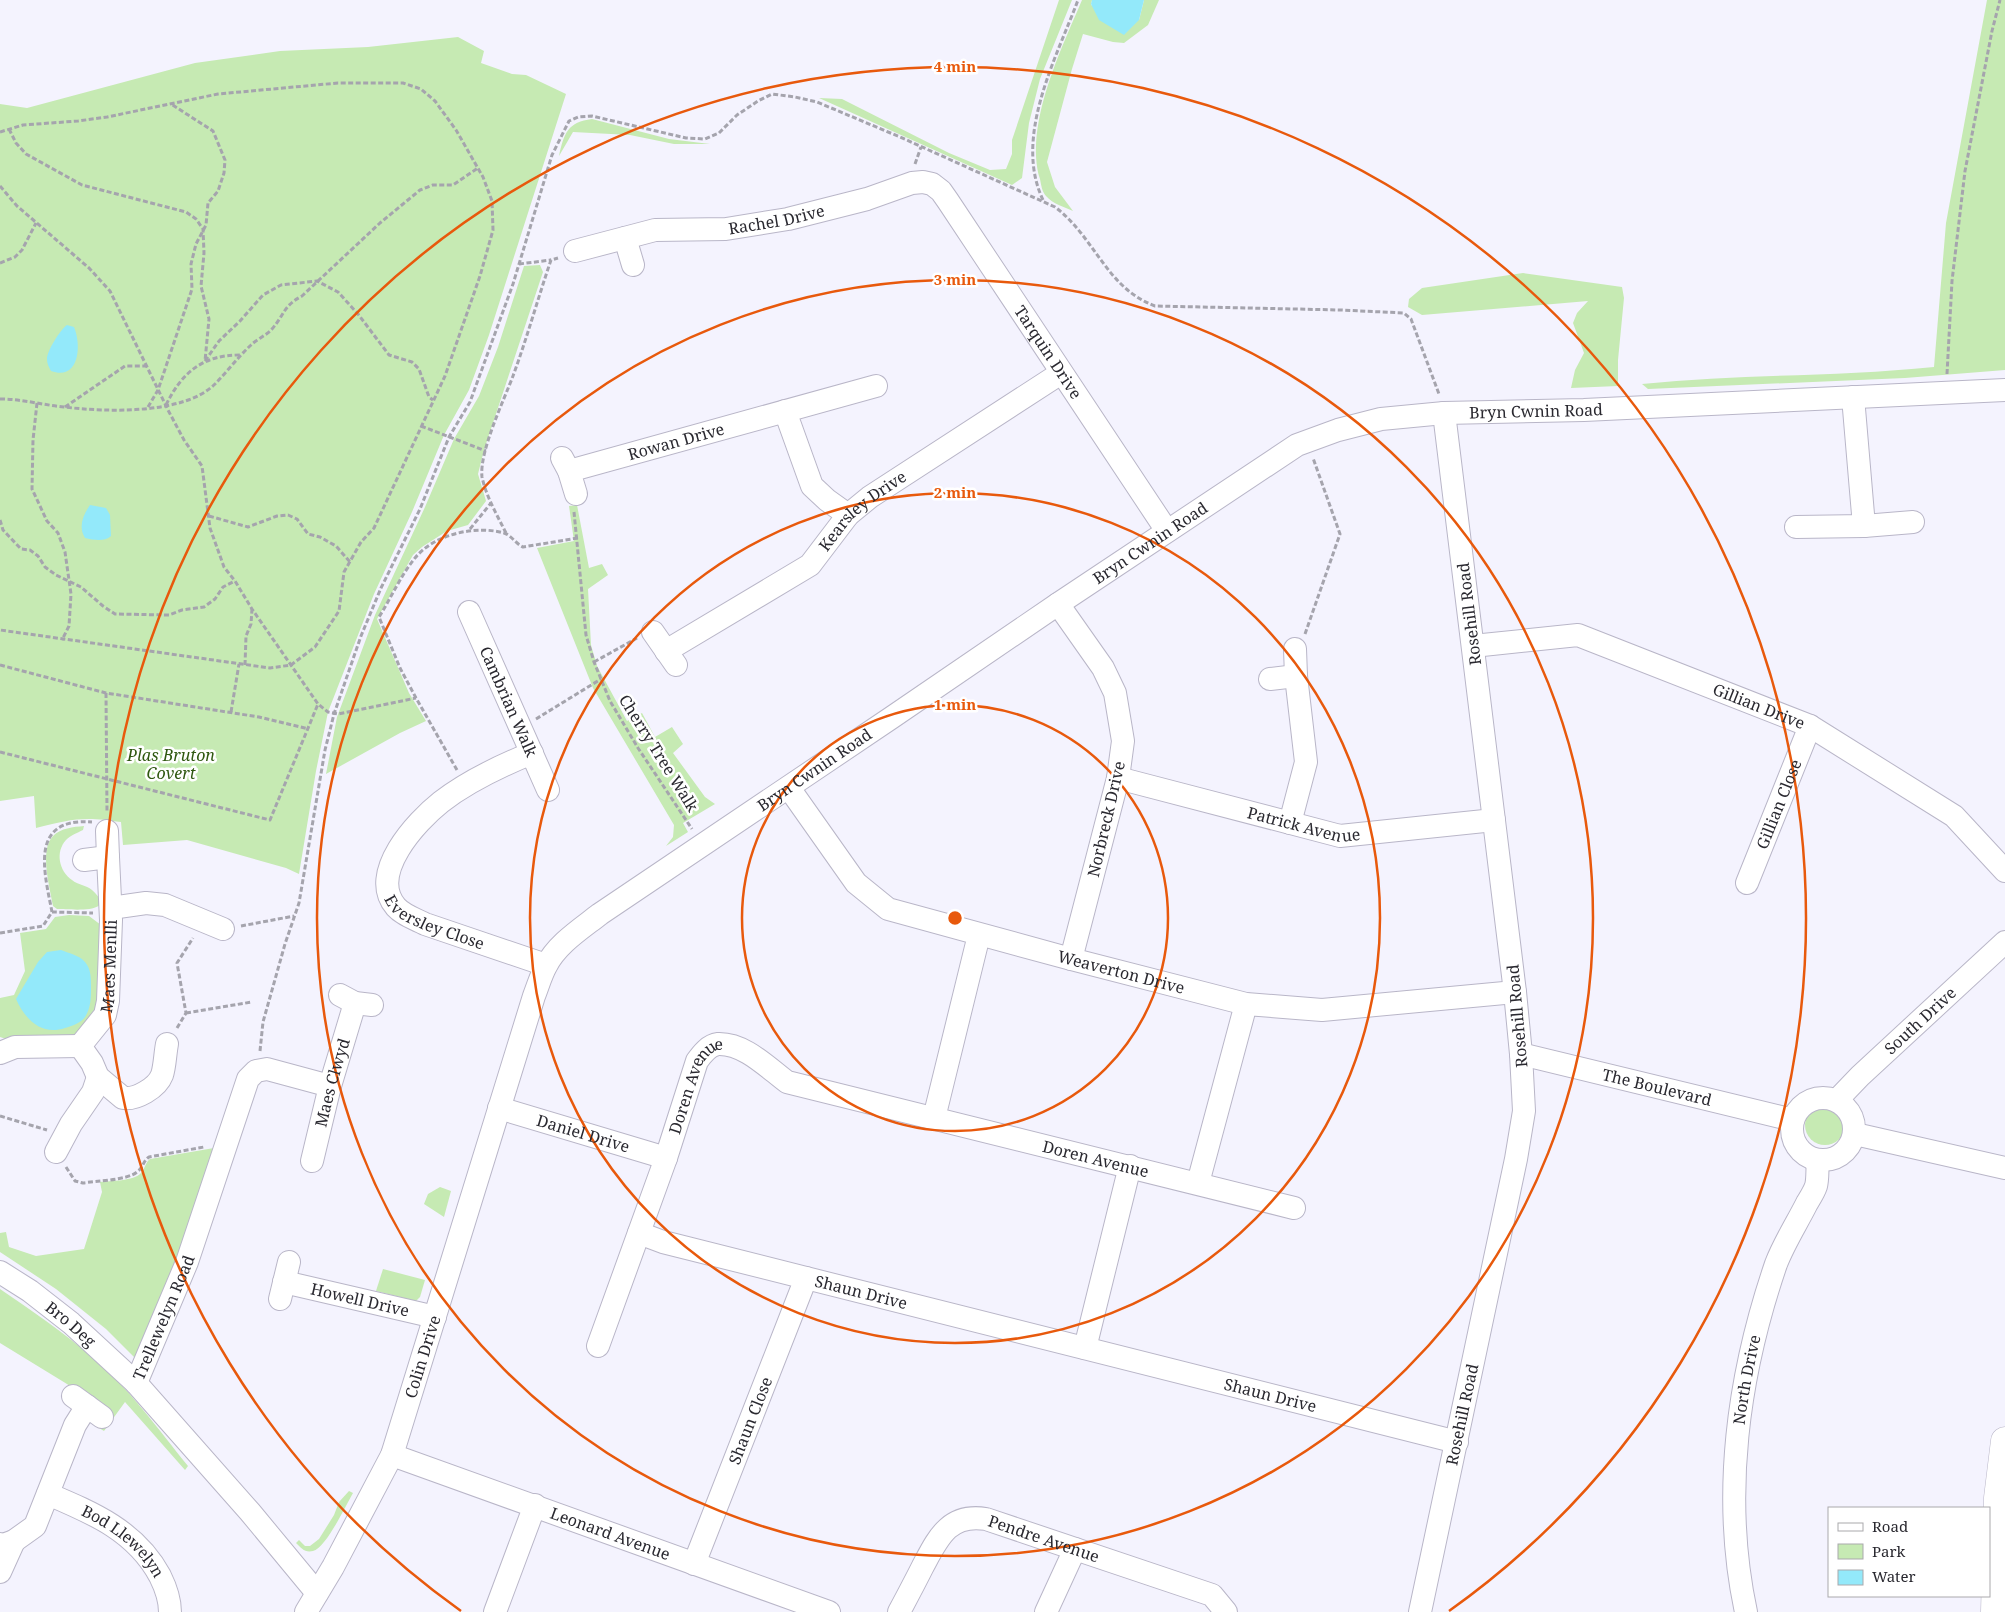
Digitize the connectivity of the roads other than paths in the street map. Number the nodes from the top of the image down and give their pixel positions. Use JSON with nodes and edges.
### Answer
{"nodes":[{"id":1,"x":919,"y":169,"type":"joint"},
{"id":2,"x":625,"y":238,"type":"junction"},
{"id":3,"x":575,"y":250,"type":"road end"},
{"id":4,"x":633,"y":265,"type":"dead end"},
{"id":5,"x":1061,"y":373,"type":"junction"},
{"id":6,"x":876,"y":386,"type":"dead end"},
{"id":7,"x":2005,"y":390,"type":"edge"},
{"id":8,"x":1853,"y":397,"type":"junction"},
{"id":9,"x":1443,"y":407,"type":"junction"},
{"id":10,"x":784,"y":411,"type":"junction"},
{"id":11,"x":576,"y":494,"type":"road end"},
{"id":12,"x":848,"y":515,"type":"junction"},
{"id":13,"x":1914,"y":522,"type":"dead end"},
{"id":14,"x":1864,"y":526,"type":"junction"},
{"id":15,"x":1796,"y":527,"type":"dead end"},
{"id":16,"x":1167,"y":531,"type":"junction"},
{"id":17,"x":1058,"y":604,"type":"junction"},
{"id":18,"x":469,"y":612,"type":"dead end"},
{"id":19,"x":653,"y":632,"type":"road end"},
{"id":20,"x":1473,"y":646,"type":"junction"},
{"id":21,"x":1295,"y":649,"type":"road end"},
{"id":22,"x":1296,"y":676,"type":"junction"},
{"id":23,"x":1270,"y":679,"type":"dead end"},
{"id":24,"x":1810,"y":726,"type":"junction"},
{"id":25,"x":532,"y":753,"type":"junction"},
{"id":26,"x":1118,"y":778,"type":"junction"},
{"id":27,"x":789,"y":788,"type":"junction"},
{"id":28,"x":548,"y":790,"type":"dead end"},
{"id":29,"x":1494,"y":820,"type":"junction"},
{"id":30,"x":1290,"y":823,"type":"junction"},
{"id":31,"x":107,"y":827,"type":"road end"},
{"id":32,"x":108,"y":857,"type":"junction"},
{"id":33,"x":84,"y":860,"type":"dead end"},
{"id":34,"x":2005,"y":871,"type":"edge"},
{"id":35,"x":1747,"y":883,"type":"dead end"},
{"id":36,"x":111,"y":911,"type":"junction"},
{"id":37,"x":213,"y":925,"type":"road end"},
{"id":38,"x":979,"y":935,"type":"junction"},
{"id":39,"x":2005,"y":942,"type":"edge"},
{"id":40,"x":1071,"y":960,"type":"junction"},
{"id":41,"x":546,"y":965,"type":"junction"},
{"id":42,"x":1515,"y":992,"type":"junction"},
{"id":43,"x":356,"y":1001,"type":"dead end"},
{"id":44,"x":1246,"y":1004,"type":"junction"},
{"id":45,"x":167,"y":1044,"type":"road end"},
{"id":46,"x":80,"y":1046,"type":"junction"},
{"id":47,"x":0,"y":1053,"type":"edge"},
{"id":48,"x":1521,"y":1054,"type":"junction"},
{"id":49,"x":98,"y":1077,"type":"junction"},
{"id":50,"x":330,"y":1086,"type":"junction"},
{"id":51,"x":1837,"y":1100,"type":"junction"},
{"id":52,"x":499,"y":1108,"type":"junction"},
{"id":53,"x":934,"y":1118,"type":"junction"},
{"id":54,"x":1792,"y":1120,"type":"junction"},
{"id":55,"x":1855,"y":1134,"type":"junction"},
{"id":56,"x":60,"y":1144,"type":"road end"},
{"id":57,"x":320,"y":1150,"type":"dead end"},
{"id":58,"x":666,"y":1158,"type":"junction"},
{"id":59,"x":1818,"y":1160,"type":"junction"},
{"id":60,"x":1130,"y":1166,"type":"junction"},
{"id":61,"x":2005,"y":1168,"type":"edge"},
{"id":62,"x":1198,"y":1183,"type":"junction"},
{"id":63,"x":1293,"y":1208,"type":"dead end"},
{"id":64,"x":639,"y":1233,"type":"junction"},
{"id":65,"x":0,"y":1272,"type":"edge"},
{"id":66,"x":806,"y":1278,"type":"junction"},
{"id":67,"x":284,"y":1281,"type":"dead end"},
{"id":68,"x":435,"y":1317,"type":"junction"},
{"id":69,"x":598,"y":1346,"type":"dead end"},
{"id":70,"x":1085,"y":1348,"type":"junction"},
{"id":71,"x":136,"y":1383,"type":"junction"},
{"id":72,"x":87,"y":1406,"type":"dead end"},
{"id":73,"x":2005,"y":1440,"type":"edge"},
{"id":74,"x":1457,"y":1442,"type":"junction"},
{"id":75,"x":392,"y":1455,"type":"junction"},
{"id":76,"x":48,"y":1494,"type":"junction"},
{"id":77,"x":2001,"y":1498,"type":"edge"},
{"id":78,"x":534,"y":1506,"type":"junction"},
{"id":79,"x":7,"y":1542,"type":"edge"},
{"id":80,"x":1075,"y":1549,"type":"junction"},
{"id":81,"x":694,"y":1564,"type":"junction"},
{"id":82,"x":0,"y":1572,"type":"edge"},
{"id":83,"x":317,"y":1593,"type":"junction"},
{"id":84,"x":170,"y":1612,"type":"edge"},
{"id":85,"x":306,"y":1612,"type":"edge"},
{"id":86,"x":496,"y":1612,"type":"edge"},
{"id":87,"x":830,"y":1612,"type":"edge"},
{"id":88,"x":899,"y":1612,"type":"edge"},
{"id":89,"x":1046,"y":1612,"type":"edge"},
{"id":90,"x":1226,"y":1612,"type":"edge"},
{"id":91,"x":1420,"y":1612,"type":"edge"},
{"id":92,"x":1746,"y":1612,"type":"edge"},
{"id":93,"x":1995,"y":1612,"type":"edge"}],
"edges":[{"from":1,"to":2,"type":"street","name":"Rachel Drive"},
{"from":1,"to":5,"type":"street","name":"Tarquin Drive"},
{"from":2,"to":3,"type":"street","name":"Rachel Drive"},
{"from":2,"to":4,"type":"street"},
{"from":5,"to":12,"type":"street","name":"Kearsley Drive"},
{"from":5,"to":16,"type":"street","name":"Tarquin Drive"},
{"from":6,"to":10,"type":"street","name":"Rowan Drive"},
{"from":7,"to":8,"type":"street","name":"Bryn Cwnin Road"},
{"from":8,"to":9,"type":"street","name":"Bryn Cwnin Road"},
{"from":8,"to":14,"type":"street"},
{"from":9,"to":16,"type":"street","name":"Bryn Cwnin Road"},
{"from":9,"to":20,"type":"street","name":"Rosehill Road"},
{"from":10,"to":11,"type":"street","name":"Rowan Drive"},
{"from":10,"to":12,"type":"street"},
{"from":12,"to":19,"type":"street","name":"Kearsley Drive"},
{"from":13,"to":14,"type":"street"},
{"from":14,"to":15,"type":"street"},
{"from":16,"to":17,"type":"street","name":"Bryn Cwnin Road"},
{"from":17,"to":26,"type":"street","name":"Norbreck Drive"},
{"from":17,"to":27,"type":"street","name":"Bryn Cwnin Road"},
{"from":18,"to":25,"type":"street","name":"Cambrian Walk"},
{"from":20,"to":24,"type":"street","name":"Gillian Drive"},
{"from":20,"to":29,"type":"street","name":"Rosehill Road"},
{"from":21,"to":22,"type":"street"},
{"from":22,"to":23,"type":"street"},
{"from":22,"to":30,"type":"street"},
{"from":24,"to":34,"type":"street","name":"Gillian Drive"},
{"from":24,"to":35,"type":"street","name":"Gillian Close"},
{"from":25,"to":28,"type":"street","name":"Cambrian Walk"},
{"from":25,"to":41,"type":"street","name":"Eversley Close"},
{"from":26,"to":30,"type":"street","name":"Patrick Avenue"},
{"from":26,"to":40,"type":"street","name":"Norbreck Drive"},
{"from":27,"to":38,"type":"street","name":"Weaverton Drive"},
{"from":27,"to":41,"type":"street","name":"Bryn Cwnin Road"},
{"from":29,"to":30,"type":"street","name":"Patrick Avenue"},
{"from":29,"to":42,"type":"street","name":"Rosehill Road"},
{"from":31,"to":32,"type":"street","name":"Maes Menlli"},
{"from":32,"to":33,"type":"street"},
{"from":32,"to":36,"type":"street","name":"Maes Menlli"},
{"from":36,"to":37,"type":"street","name":"Maes Menlli"},
{"from":36,"to":46,"type":"street","name":"Maes Menlli"},
{"from":38,"to":40,"type":"street","name":"Weaverton Drive"},
{"from":38,"to":53,"type":"street"},
{"from":39,"to":51,"type":"street","name":"South Drive"},
{"from":40,"to":44,"type":"street","name":"Weaverton Drive"},
{"from":41,"to":52,"type":"street","name":"Bryn Cwnin Road"},
{"from":42,"to":44,"type":"street","name":"Weaverton Drive"},
{"from":42,"to":48,"type":"street","name":"Rosehill Road"},
{"from":43,"to":50,"type":"street","name":"Maes Clwyd"},
{"from":44,"to":62,"type":"street"},
{"from":45,"to":49,"type":"street"},
{"from":46,"to":47,"type":"street"},
{"from":46,"to":49,"type":"street"},
{"from":48,"to":54,"type":"street","name":"The Boulevard"},
{"from":48,"to":74,"type":"street","name":"Rosehill Road"},
{"from":49,"to":56,"type":"street"},
{"from":50,"to":57,"type":"street","name":"Maes Clwyd"},
{"from":50,"to":71,"type":"street","name":"Trellewelyn Road"},
{"from":51,"to":54,"type":"street"},
{"from":51,"to":55,"type":"street"},
{"from":52,"to":58,"type":"street","name":"Daniel Drive"},
{"from":52,"to":68,"type":"street","name":"Colin Drive"},
{"from":53,"to":58,"type":"street","name":"Doren Avenue"},
{"from":53,"to":60,"type":"street","name":"Doren Avenue"},
{"from":54,"to":59,"type":"street"},
{"from":55,"to":59,"type":"street"},
{"from":55,"to":61,"type":"street"},
{"from":58,"to":64,"type":"street","name":"Doren Avenue"},
{"from":59,"to":92,"type":"street","name":"North Drive"},
{"from":60,"to":62,"type":"street","name":"Doren Avenue"},
{"from":60,"to":70,"type":"street"},
{"from":62,"to":63,"type":"street","name":"Doren Avenue"},
{"from":64,"to":66,"type":"street","name":"Shaun Drive"},
{"from":64,"to":69,"type":"street","name":"Doren Avenue"},
{"from":65,"to":71,"type":"street","name":"Bro Deg"},
{"from":66,"to":70,"type":"street","name":"Shaun Drive"},
{"from":66,"to":81,"type":"street","name":"Shaun Close"},
{"from":67,"to":68,"type":"street","name":"Howell Drive"},
{"from":68,"to":75,"type":"street","name":"Colin Drive"},
{"from":70,"to":74,"type":"street","name":"Shaun Drive"},
{"from":71,"to":83,"type":"street","name":"Trellewelyn Road"},
{"from":72,"to":76,"type":"street"},
{"from":73,"to":77,"type":"main road"},
{"from":74,"to":91,"type":"street","name":"Rosehill Road"},
{"from":75,"to":78,"type":"street","name":"Leonard Avenue"},
{"from":75,"to":83,"type":"street","name":"Colin Drive"},
{"from":76,"to":79,"type":"street"},
{"from":76,"to":84,"type":"street","name":"Bod Llewelyn"},
{"from":77,"to":93,"type":"main road"},
{"from":78,"to":81,"type":"street","name":"Leonard Avenue"},
{"from":78,"to":86,"type":"street"},
{"from":79,"to":82,"type":"street"},
{"from":80,"to":88,"type":"street","name":"Pendre Avenue"},
{"from":80,"to":89,"type":"street"},
{"from":80,"to":90,"type":"street","name":"Pendre Avenue"},
{"from":81,"to":87,"type":"street","name":"Leonard Avenue"},
{"from":83,"to":85,"type":"street"}]}
